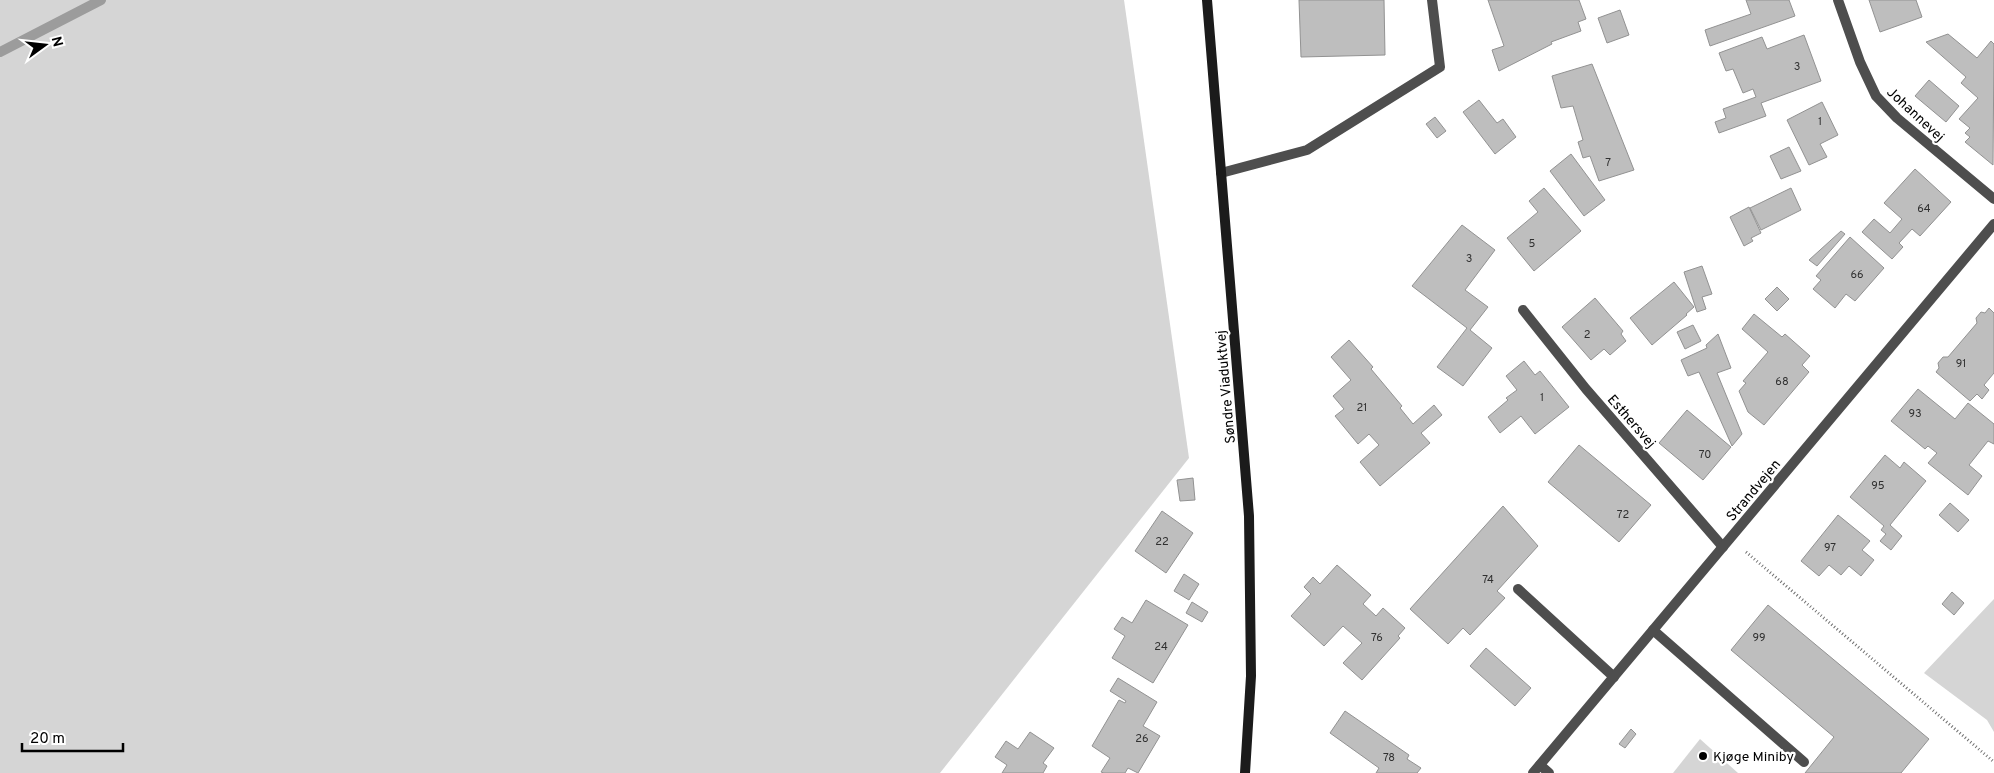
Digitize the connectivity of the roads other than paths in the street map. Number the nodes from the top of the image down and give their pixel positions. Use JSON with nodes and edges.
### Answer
{"nodes":[{"id":1,"x":1207,"y":0,"type":"edge"},
{"id":2,"x":1432,"y":0,"type":"edge"},
{"id":3,"x":1838,"y":0,"type":"edge"},
{"id":4,"x":1221,"y":174,"type":"junction"},
{"id":5,"x":1994,"y":199,"type":"edge"},
{"id":6,"x":1994,"y":224,"type":"edge"},
{"id":7,"x":1523,"y":310,"type":"dead end"},
{"id":8,"x":1723,"y":547,"type":"junction"},
{"id":9,"x":1518,"y":589,"type":"dead end"},
{"id":10,"x":1653,"y":630,"type":"junction"},
{"id":11,"x":1614,"y":677,"type":"junction"},
{"id":12,"x":1804,"y":762,"type":"dead end"},
{"id":13,"x":1536,"y":769,"type":"edge"},
{"id":14,"x":1245,"y":773,"type":"edge"},
{"id":15,"x":1549,"y":773,"type":"edge"}],
"edges":[{"from":1,"to":4,"type":"main road","name":"Søndre Viaduktvej"},
{"from":2,"to":4,"type":"street"},
{"from":3,"to":5,"type":"street","name":"Johannevej"},
{"from":4,"to":14,"type":"main road","name":"Søndre Viaduktvej"},
{"from":6,"to":8,"type":"street","name":"Strandvejen"},
{"from":7,"to":8,"type":"street","name":"Esthersvej"},
{"from":8,"to":10,"type":"street","name":"Strandvejen"},
{"from":9,"to":11,"type":"street"},
{"from":10,"to":11,"type":"street","name":"Strandvejen"},
{"from":10,"to":12,"type":"street"},
{"from":11,"to":13,"type":"street","name":"Strandvejen"},
{"from":13,"to":15,"type":"street"}]}
